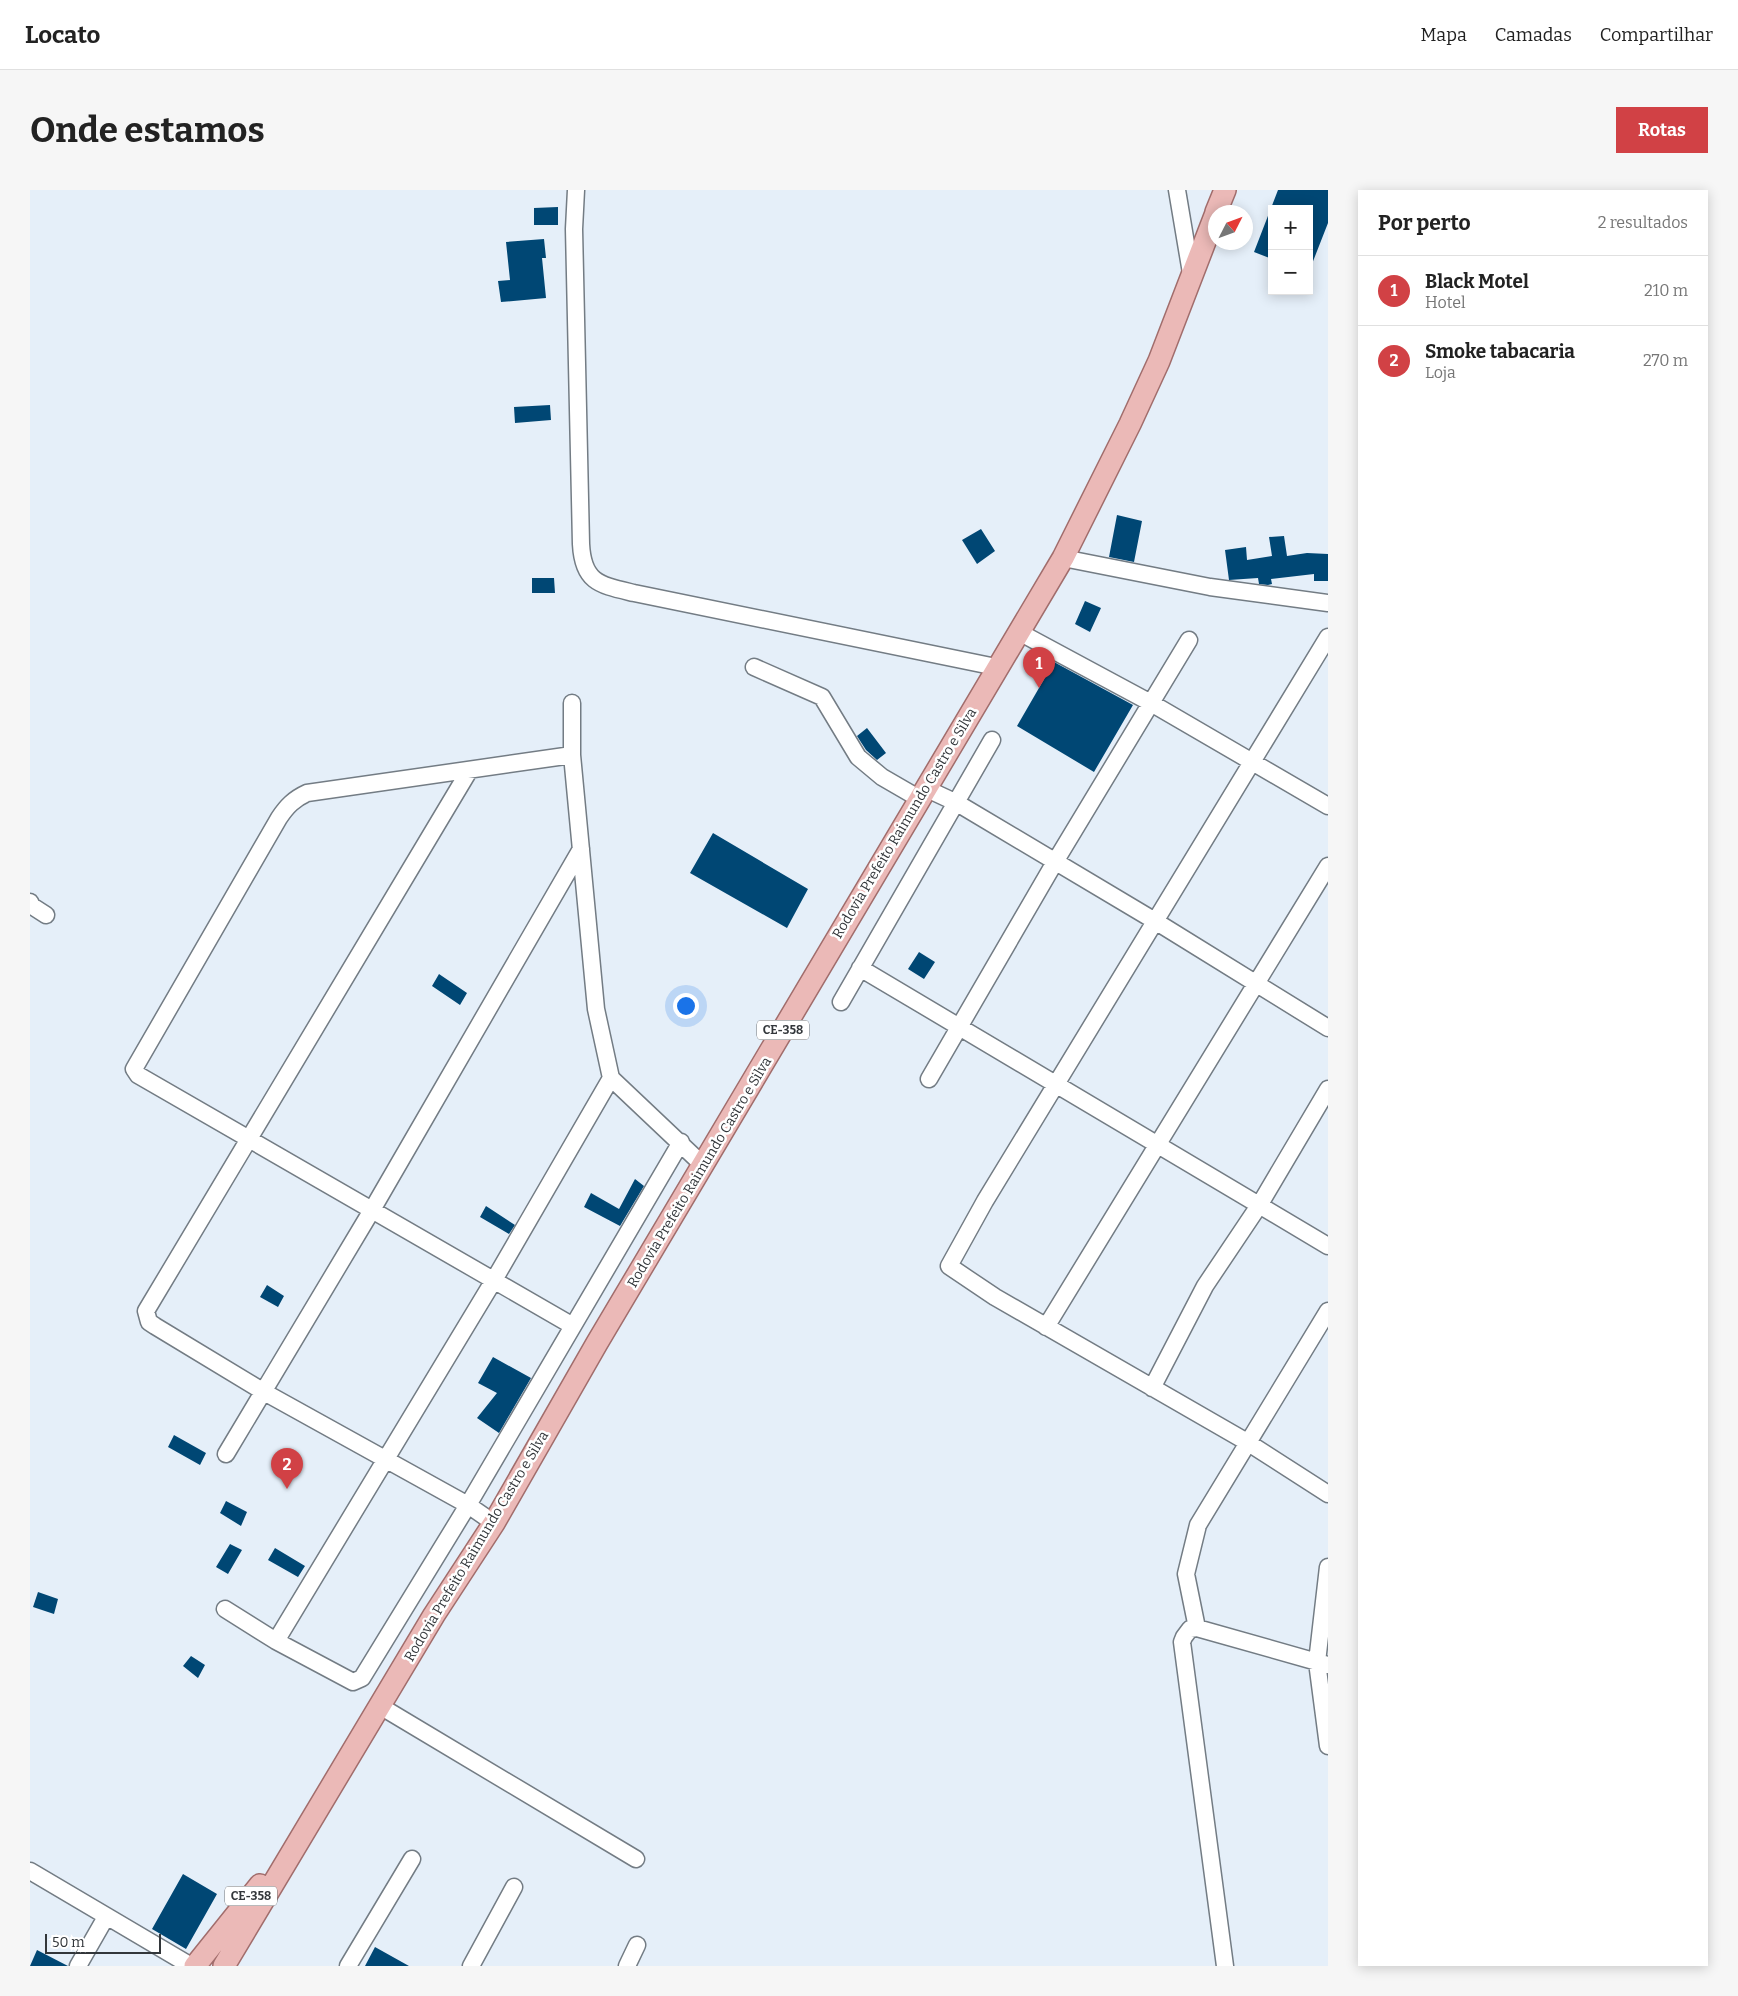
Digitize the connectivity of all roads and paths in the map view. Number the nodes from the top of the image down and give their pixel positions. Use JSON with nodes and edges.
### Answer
{"nodes":[{"id":1,"x":576,"y":190,"type":"edge"},
{"id":2,"x":1177,"y":190,"type":"edge"},
{"id":3,"x":1225,"y":190,"type":"edge"},
{"id":4,"x":1219,"y":205,"type":"edge"},
{"id":5,"x":1208,"y":233,"type":"edge"},
{"id":6,"x":1191,"y":274,"type":"junction"},
{"id":7,"x":1063,"y":558,"type":"junction"},
{"id":8,"x":1328,"y":603,"type":"edge"},
{"id":9,"x":1019,"y":632,"type":"junction"},
{"id":10,"x":1328,"y":637,"type":"edge"},
{"id":11,"x":1189,"y":640,"type":"dead end"},
{"id":12,"x":754,"y":667,"type":"dead end"},
{"id":13,"x":996,"y":667,"type":"junction"},
{"id":14,"x":1151,"y":703,"type":"junction"},
{"id":15,"x":572,"y":704,"type":"dead end"},
{"id":16,"x":992,"y":740,"type":"dead end"},
{"id":17,"x":572,"y":755,"type":"junction"},
{"id":18,"x":1251,"y":761,"type":"junction"},
{"id":19,"x":469,"y":771,"type":"junction"},
{"id":20,"x":924,"y":794,"type":"junction"},
{"id":21,"x":957,"y":804,"type":"junction"},
{"id":22,"x":1328,"y":806,"type":"edge"},
{"id":23,"x":581,"y":848,"type":"junction"},
{"id":24,"x":1055,"y":862,"type":"junction"},
{"id":25,"x":1328,"y":866,"type":"edge"},
{"id":26,"x":30,"y":902,"type":"edge"},
{"id":27,"x":46,"y":915,"type":"dead end"},
{"id":28,"x":1155,"y":921,"type":"junction"},
{"id":29,"x":860,"y":968,"type":"junction"},
{"id":30,"x":1257,"y":985,"type":"junction"},
{"id":31,"x":841,"y":1002,"type":"dead end"},
{"id":32,"x":958,"y":1025,"type":"junction"},
{"id":33,"x":1328,"y":1028,"type":"edge"},
{"id":34,"x":611,"y":1078,"type":"junction"},
{"id":35,"x":929,"y":1079,"type":"dead end"},
{"id":36,"x":1057,"y":1084,"type":"junction"},
{"id":37,"x":1328,"y":1089,"type":"edge"},
{"id":38,"x":248,"y":1139,"type":"junction"},
{"id":39,"x":681,"y":1142,"type":"junction"},
{"id":40,"x":1158,"y":1144,"type":"junction"},
{"id":41,"x":704,"y":1166,"type":"junction"},
{"id":42,"x":1260,"y":1204,"type":"junction"},
{"id":43,"x":372,"y":1210,"type":"junction"},
{"id":44,"x":1328,"y":1246,"type":"edge"},
{"id":45,"x":494,"y":1280,"type":"junction"},
{"id":46,"x":1328,"y":1311,"type":"edge"},
{"id":47,"x":573,"y":1326,"type":"junction"},
{"id":48,"x":1046,"y":1327,"type":"junction"},
{"id":49,"x":1152,"y":1388,"type":"junction"},
{"id":50,"x":264,"y":1392,"type":"junction"},
{"id":51,"x":1247,"y":1442,"type":"junction"},
{"id":52,"x":226,"y":1454,"type":"dead end"},
{"id":53,"x":385,"y":1459,"type":"junction"},
{"id":54,"x":1328,"y":1494,"type":"edge"},
{"id":55,"x":468,"y":1505,"type":"junction"},
{"id":56,"x":494,"y":1522,"type":"junction"},
{"id":57,"x":1328,"y":1567,"type":"edge"},
{"id":58,"x":225,"y":1609,"type":"dead end"},
{"id":59,"x":1197,"y":1628,"type":"junction"},
{"id":60,"x":276,"y":1641,"type":"junction"},
{"id":61,"x":1323,"y":1664,"type":"edge"},
{"id":62,"x":380,"y":1706,"type":"junction"},
{"id":63,"x":1328,"y":1746,"type":"edge"},
{"id":64,"x":308,"y":1826,"type":"junction"},
{"id":65,"x":412,"y":1858,"type":"dead end"},
{"id":66,"x":636,"y":1859,"type":"dead end"},
{"id":67,"x":30,"y":1871,"type":"edge"},
{"id":68,"x":514,"y":1886,"type":"dead end"},
{"id":69,"x":106,"y":1917,"type":"junction"},
{"id":70,"x":637,"y":1944,"type":"dead end"},
{"id":71,"x":78,"y":1966,"type":"edge"},
{"id":72,"x":191,"y":1966,"type":"edge"},
{"id":73,"x":195,"y":1966,"type":"edge"},
{"id":74,"x":224,"y":1966,"type":"edge"},
{"id":75,"x":348,"y":1966,"type":"edge"},
{"id":76,"x":471,"y":1966,"type":"edge"},
{"id":77,"x":627,"y":1966,"type":"edge"},
{"id":78,"x":1224,"y":1966,"type":"edge"}],
"edges":[{"from":1,"to":13,"type":"street"},
{"from":2,"to":6,"type":"street"},
{"from":3,"to":4,"type":"main road","name":"Rodovia Prefeito Raimundo Castro e Silva","number":"CE-358"},
{"from":5,"to":6,"type":"main road","name":"Rodovia Prefeito Raimundo Castro e Silva","number":"CE-358"},
{"from":6,"to":7,"type":"main road","name":"Rodovia Prefeito Raimundo Castro e Silva","number":"CE-358"},
{"from":7,"to":8,"type":"street"},
{"from":7,"to":9,"type":"main road","name":"Rodovia Prefeito Raimundo Castro e Silva","number":"CE-358"},
{"from":9,"to":13,"type":"main road","name":"Rodovia Prefeito Raimundo Castro e Silva","number":"CE-358"},
{"from":9,"to":14,"type":"street"},
{"from":10,"to":18,"type":"street"},
{"from":11,"to":14,"type":"street"},
{"from":12,"to":20,"type":"street"},
{"from":13,"to":20,"type":"main road","name":"Rodovia Prefeito Raimundo Castro e Silva","number":"CE-358"},
{"from":14,"to":18,"type":"street"},
{"from":14,"to":24,"type":"street"},
{"from":15,"to":17,"type":"street"},
{"from":16,"to":21,"type":"street"},
{"from":17,"to":19,"type":"street"},
{"from":17,"to":23,"type":"street"},
{"from":18,"to":22,"type":"street"},
{"from":18,"to":28,"type":"street"},
{"from":19,"to":38,"type":"street"},
{"from":19,"to":38,"type":"street"},
{"from":20,"to":21,"type":"street"},
{"from":20,"to":41,"type":"main road","name":"Rodovia Prefeito Raimundo Castro e Silva","number":"CE-358"},
{"from":21,"to":24,"type":"street"},
{"from":21,"to":29,"type":"street"},
{"from":23,"to":34,"type":"street"},
{"from":23,"to":43,"type":"street"},
{"from":24,"to":28,"type":"street"},
{"from":24,"to":32,"type":"street"},
{"from":25,"to":30,"type":"street"},
{"from":26,"to":27,"type":"street"},
{"from":28,"to":30,"type":"street"},
{"from":28,"to":36,"type":"street"},
{"from":29,"to":31,"type":"street"},
{"from":29,"to":32,"type":"street"},
{"from":30,"to":33,"type":"street"},
{"from":30,"to":40,"type":"street"},
{"from":32,"to":35,"type":"street"},
{"from":32,"to":36,"type":"street"},
{"from":34,"to":39,"type":"street"},
{"from":34,"to":45,"type":"street"},
{"from":36,"to":40,"type":"street"},
{"from":36,"to":48,"type":"street"},
{"from":37,"to":42,"type":"street"},
{"from":38,"to":43,"type":"street"},
{"from":38,"to":50,"type":"street"},
{"from":39,"to":41,"type":"street"},
{"from":39,"to":47,"type":"street"},
{"from":40,"to":42,"type":"street"},
{"from":40,"to":48,"type":"street"},
{"from":41,"to":56,"type":"main road","name":"Rodovia Prefeito Raimundo Castro e Silva","number":"CE-358"},
{"from":42,"to":44,"type":"street"},
{"from":42,"to":49,"type":"street"},
{"from":43,"to":45,"type":"street"},
{"from":43,"to":50,"type":"street"},
{"from":45,"to":47,"type":"street"},
{"from":45,"to":53,"type":"street"},
{"from":46,"to":51,"type":"street"},
{"from":47,"to":55,"type":"street"},
{"from":48,"to":49,"type":"street"},
{"from":49,"to":51,"type":"street"},
{"from":50,"to":52,"type":"street"},
{"from":50,"to":53,"type":"street"},
{"from":51,"to":54,"type":"street"},
{"from":51,"to":59,"type":"street"},
{"from":53,"to":55,"type":"street"},
{"from":53,"to":60,"type":"street"},
{"from":55,"to":56,"type":"street"},
{"from":55,"to":60,"type":"street"},
{"from":56,"to":62,"type":"main road","name":"Rodovia Prefeito Raimundo Castro e Silva","number":"CE-358"},
{"from":57,"to":61,"type":"street"},
{"from":58,"to":60,"type":"street"},
{"from":59,"to":61,"type":"street"},
{"from":59,"to":78,"type":"street"},
{"from":61,"to":63,"type":"street"},
{"from":62,"to":64,"type":"main road","name":"Rodovia Prefeito Raimundo Castro e Silva","number":"CE-358"},
{"from":62,"to":66,"type":"street"},
{"from":64,"to":73,"type":"main road","number":"CE-358"},
{"from":64,"to":74,"type":"main road","number":"CE-358"},
{"from":65,"to":75,"type":"street"},
{"from":67,"to":69,"type":"street"},
{"from":68,"to":76,"type":"street"},
{"from":69,"to":71,"type":"street"},
{"from":69,"to":72,"type":"street"},
{"from":70,"to":77,"type":"street"}]}
